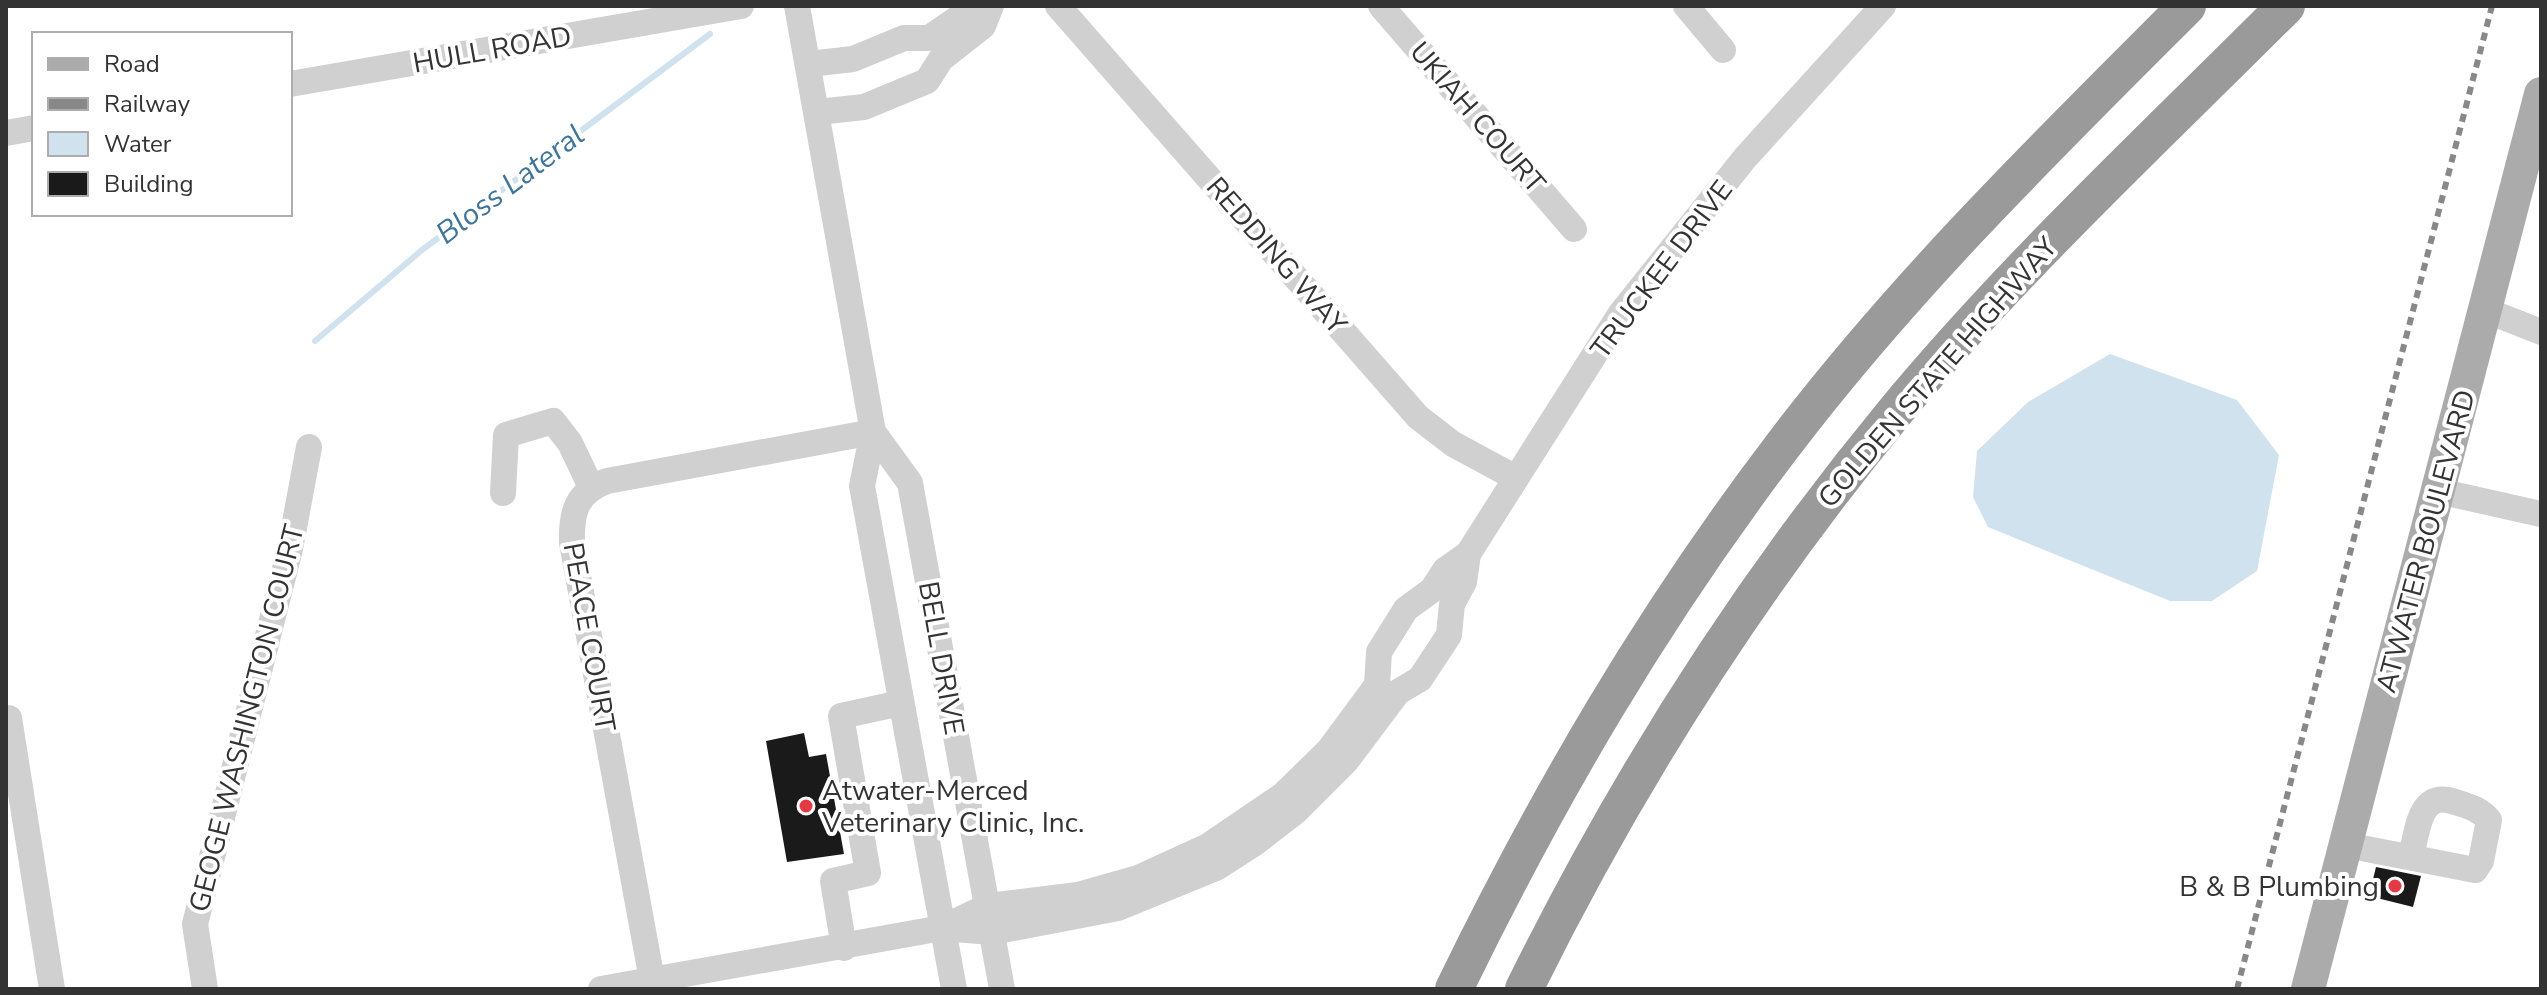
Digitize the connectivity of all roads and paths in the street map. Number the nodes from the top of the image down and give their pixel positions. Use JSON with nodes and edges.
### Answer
{"nodes":[{"id":1,"x":741,"y":6,"type":"edge"},
{"id":2,"x":797,"y":6,"type":"edge"},
{"id":3,"x":976,"y":6,"type":"edge"},
{"id":4,"x":991,"y":6,"type":"edge"},
{"id":5,"x":1058,"y":6,"type":"edge"},
{"id":6,"x":1381,"y":6,"type":"edge"},
{"id":7,"x":1686,"y":6,"type":"edge"},
{"id":8,"x":1883,"y":6,"type":"edge"},
{"id":9,"x":2187,"y":6,"type":"edge"},
{"id":10,"x":2286,"y":6,"type":"edge"},
{"id":11,"x":935,"y":48,"type":"junction"},
{"id":12,"x":1723,"y":50,"type":"dead end"},
{"id":13,"x":809,"y":64,"type":"junction"},
{"id":14,"x":292,"y":84,"type":"edge"},
{"id":15,"x":2541,"y":94,"type":"edge"},
{"id":16,"x":818,"y":112,"type":"junction"},
{"id":17,"x":32,"y":128,"type":"edge"},
{"id":18,"x":2536,"y":132,"type":"edge"},
{"id":19,"x":6,"y":133,"type":"edge"},
{"id":20,"x":1574,"y":229,"type":"dead end"},
{"id":21,"x":2485,"y":310,"type":"junction"},
{"id":22,"x":2541,"y":332,"type":"edge"},
{"id":23,"x":873,"y":432,"type":"junction"},
{"id":24,"x":309,"y":447,"type":"dead end"},
{"id":25,"x":1516,"y":478,"type":"junction"},
{"id":26,"x":591,"y":487,"type":"junction"},
{"id":27,"x":2438,"y":491,"type":"junction"},
{"id":28,"x":503,"y":493,"type":"dead end"},
{"id":29,"x":2540,"y":507,"type":"edge"},
{"id":30,"x":1468,"y":554,"type":"junction"},
{"id":31,"x":1406,"y":609,"type":"junction"},
{"id":32,"x":1449,"y":635,"type":"junction"},
{"id":33,"x":1379,"y":652,"type":"junction"},
{"id":34,"x":1420,"y":679,"type":"junction"},
{"id":35,"x":901,"y":703,"type":"junction"},
{"id":36,"x":9,"y":718,"type":"dead end"},
{"id":37,"x":1313,"y":780,"type":"junction"},
{"id":38,"x":2346,"y":845,"type":"junction"},
{"id":39,"x":2411,"y":856,"type":"dead end"},
{"id":40,"x":1181,"y":871,"type":"junction"},
{"id":41,"x":988,"y":906,"type":"junction"},
{"id":42,"x":942,"y":928,"type":"junction"},
{"id":43,"x":992,"y":932,"type":"junction"},
{"id":44,"x":844,"y":948,"type":"junction"},
{"id":45,"x":652,"y":980,"type":"junction"},
{"id":46,"x":52,"y":989,"type":"edge"},
{"id":47,"x":205,"y":989,"type":"edge"},
{"id":48,"x":601,"y":989,"type":"edge"},
{"id":49,"x":954,"y":989,"type":"edge"},
{"id":50,"x":1002,"y":989,"type":"edge"},
{"id":51,"x":1454,"y":989,"type":"edge"},
{"id":52,"x":1524,"y":989,"type":"edge"},
{"id":53,"x":2308,"y":989,"type":"edge"}],
"edges":[{"from":1,"to":14,"type":"street","name":"HULL ROAD"},
{"from":2,"to":13,"type":"street","name":"BELL DRIVE"},
{"from":3,"to":11,"type":"street"},
{"from":4,"to":11,"type":"street"},
{"from":5,"to":25,"type":"street","name":"REDDING WAY"},
{"from":6,"to":20,"type":"street","name":"UKIAH COURT"},
{"from":7,"to":12,"type":"street"},
{"from":8,"to":25,"type":"street","name":"TRUCKEE DRIVE"},
{"from":9,"to":51,"type":"highway"},
{"from":10,"to":52,"type":"highway","name":"GOLDEN STATE HIGHWAY"},
{"from":11,"to":13,"type":"street"},
{"from":11,"to":16,"type":"street"},
{"from":13,"to":16,"type":"street","name":"BELL DRIVE"},
{"from":15,"to":18,"type":"main road","name":"ATWATER BOULEVARD"},
{"from":16,"to":23,"type":"street","name":"BELL DRIVE"},
{"from":17,"to":19,"type":"street"},
{"from":18,"to":21,"type":"main road","name":"ATWATER BOULEVARD"},
{"from":21,"to":22,"type":"street"},
{"from":21,"to":27,"type":"main road","name":"ATWATER BOULEVARD"},
{"from":23,"to":26,"type":"street"},
{"from":23,"to":35,"type":"street","name":"BELL DRIVE"},
{"from":23,"to":41,"type":"street","name":"BELL DRIVE"},
{"from":24,"to":47,"type":"street","name":"GEOGE WASHINGTON COURT"},
{"from":25,"to":30,"type":"street","name":"TRUCKEE DRIVE"},
{"from":26,"to":28,"type":"street"},
{"from":26,"to":45,"type":"street","name":"PEACE COURT"},
{"from":27,"to":29,"type":"street"},
{"from":27,"to":38,"type":"main road","name":"ATWATER BOULEVARD"},
{"from":30,"to":31,"type":"street","name":"TRUCKEE DRIVE"},
{"from":30,"to":32,"type":"street","name":"TRUCKEE DRIVE"},
{"from":31,"to":32,"type":"street"},
{"from":31,"to":33,"type":"street","name":"TRUCKEE DRIVE"},
{"from":32,"to":34,"type":"street","name":"TRUCKEE DRIVE"},
{"from":33,"to":34,"type":"street"},
{"from":33,"to":37,"type":"street","name":"TRUCKEE DRIVE"},
{"from":34,"to":37,"type":"street","name":"TRUCKEE DRIVE"},
{"from":35,"to":42,"type":"street","name":"BELL DRIVE"},
{"from":35,"to":44,"type":"street"},
{"from":36,"to":46,"type":"street"},
{"from":37,"to":40,"type":"street","name":"TRUCKEE DRIVE"},
{"from":38,"to":39,"type":"street"},
{"from":38,"to":53,"type":"main road","name":"ATWATER BOULEVARD"},
{"from":40,"to":41,"type":"street","name":"TRUCKEE DRIVE"},
{"from":40,"to":43,"type":"street","name":"TRUCKEE DRIVE"},
{"from":41,"to":42,"type":"street","name":"TRUCKEE DRIVE"},
{"from":41,"to":43,"type":"street","name":"BELL DRIVE"},
{"from":42,"to":43,"type":"street","name":"TRUCKEE DRIVE"},
{"from":42,"to":44,"type":"street"},
{"from":42,"to":49,"type":"street","name":"BELL DRIVE"},
{"from":43,"to":50,"type":"street","name":"BELL DRIVE"},
{"from":44,"to":45,"type":"street"},
{"from":45,"to":48,"type":"street"}]}
